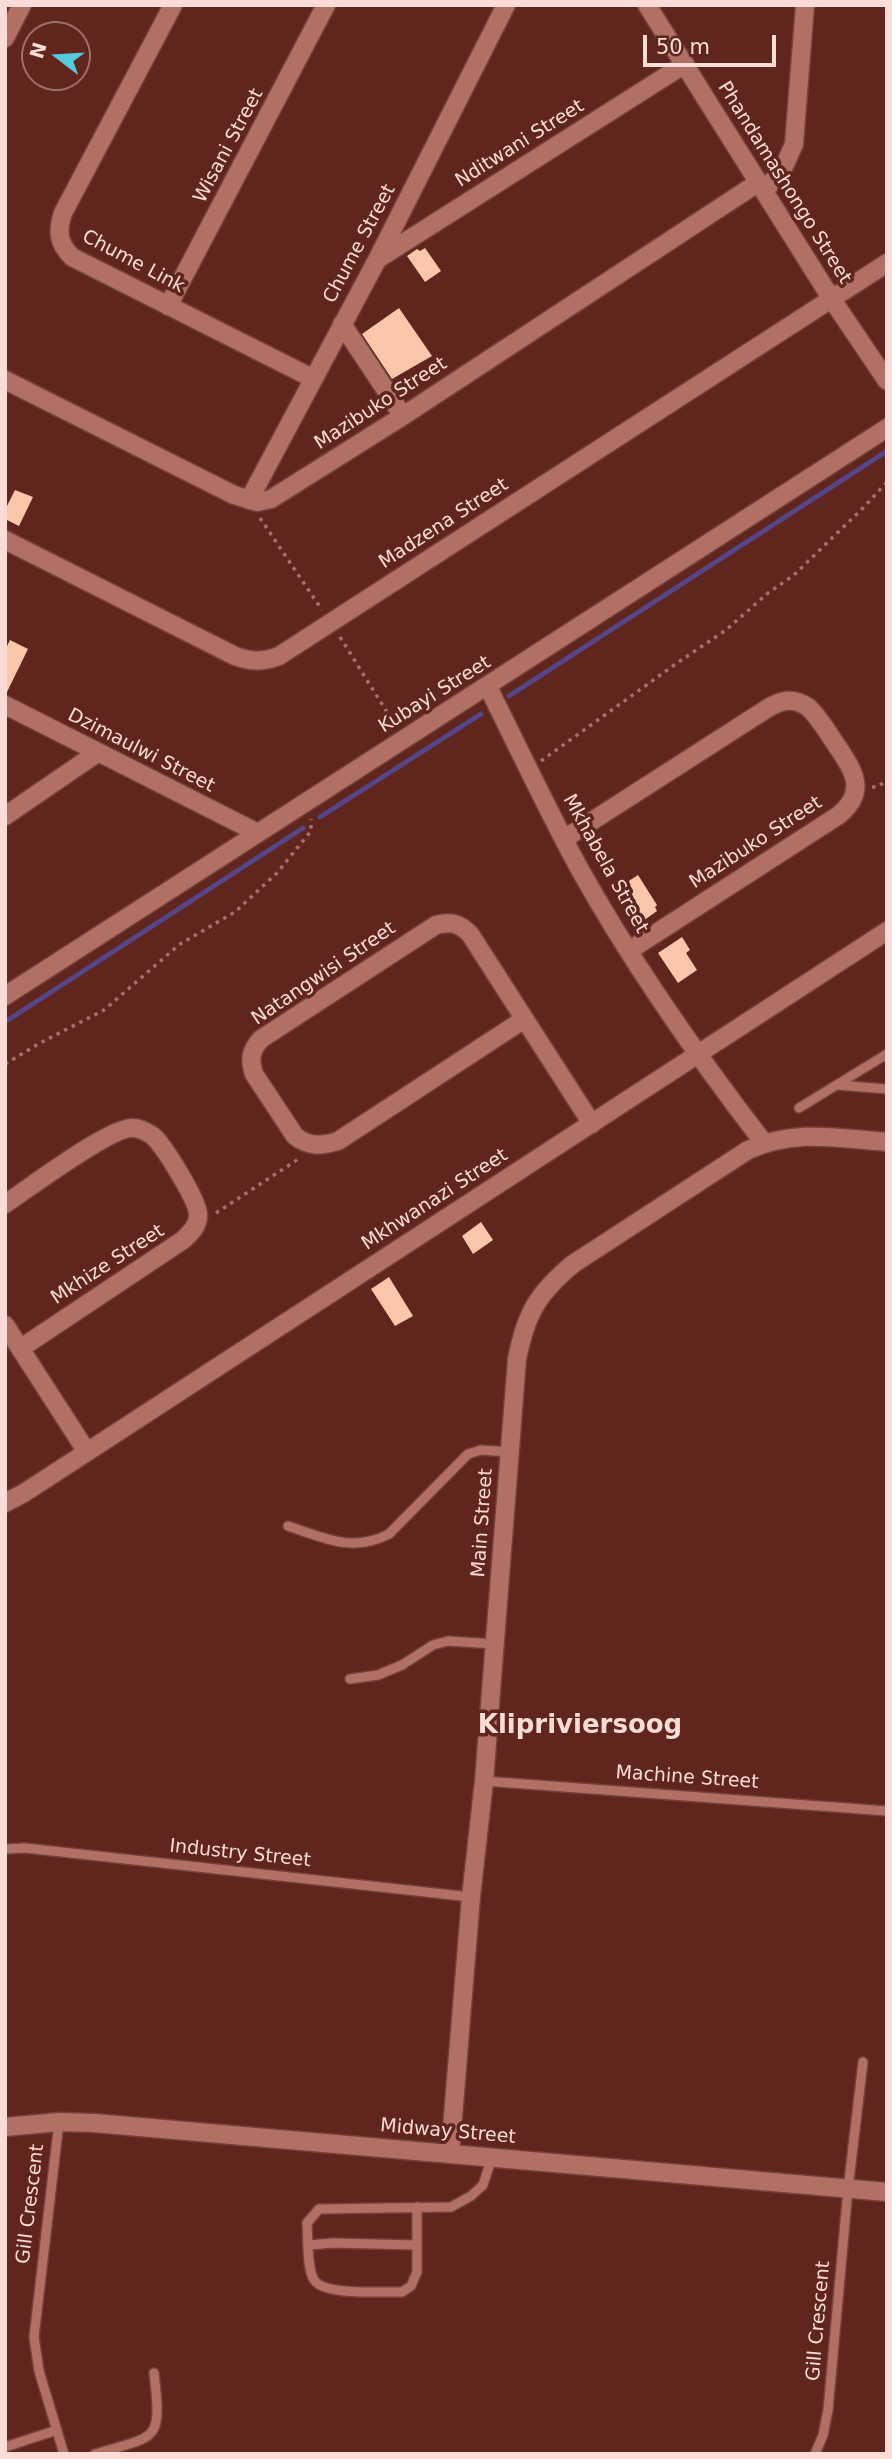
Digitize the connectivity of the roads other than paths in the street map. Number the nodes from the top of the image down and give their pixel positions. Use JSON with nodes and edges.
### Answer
{"nodes":[{"id":1,"x":22,"y":5,"type":"edge"},
{"id":2,"x":173,"y":5,"type":"edge"},
{"id":3,"x":326,"y":5,"type":"edge"},
{"id":4,"x":506,"y":5,"type":"edge"},
{"id":5,"x":646,"y":5,"type":"edge"},
{"id":6,"x":805,"y":5,"type":"edge"},
{"id":7,"x":5,"y":38,"type":"edge"},
{"id":8,"x":685,"y":64,"type":"junction"},
{"id":9,"x":762,"y":186,"type":"junction"},
{"id":10,"x":377,"y":260,"type":"junction"},
{"id":11,"x":887,"y":263,"type":"edge"},
{"id":12,"x":831,"y":298,"type":"junction"},
{"id":13,"x":168,"y":306,"type":"junction"},
{"id":14,"x":341,"y":324,"type":"junction"},
{"id":15,"x":313,"y":378,"type":"junction"},
{"id":16,"x":5,"y":380,"type":"edge"},
{"id":17,"x":887,"y":381,"type":"edge"},
{"id":18,"x":403,"y":416,"type":"junction"},
{"id":19,"x":887,"y":428,"type":"edge"},
{"id":20,"x":249,"y":500,"type":"junction"},
{"id":21,"x":5,"y":540,"type":"edge"},
{"id":22,"x":488,"y":687,"type":"junction"},
{"id":23,"x":5,"y":705,"type":"edge"},
{"id":24,"x":97,"y":754,"type":"junction"},
{"id":25,"x":5,"y":817,"type":"edge"},
{"id":26,"x":258,"y":833,"type":"junction"},
{"id":27,"x":564,"y":839,"type":"junction"},
{"id":28,"x":887,"y":931,"type":"edge"},
{"id":29,"x":629,"y":950,"type":"junction"},
{"id":30,"x":5,"y":996,"type":"edge"},
{"id":31,"x":523,"y":1020,"type":"junction"},
{"id":32,"x":887,"y":1054,"type":"edge"},
{"id":33,"x":697,"y":1056,"type":"junction"},
{"id":34,"x":837,"y":1085,"type":"junction"},
{"id":35,"x":887,"y":1089,"type":"edge"},
{"id":36,"x":799,"y":1108,"type":"dead end"},
{"id":37,"x":592,"y":1124,"type":"junction"},
{"id":38,"x":887,"y":1142,"type":"edge"},
{"id":39,"x":764,"y":1143,"type":"junction"},
{"id":40,"x":5,"y":1204,"type":"edge"},
{"id":41,"x":5,"y":1325,"type":"edge"},
{"id":42,"x":21,"y":1348,"type":"junction"},
{"id":43,"x":87,"y":1452,"type":"junction"},
{"id":44,"x":510,"y":1452,"type":"junction"},
{"id":45,"x":5,"y":1503,"type":"edge"},
{"id":46,"x":288,"y":1526,"type":"dead end"},
{"id":47,"x":495,"y":1644,"type":"junction"},
{"id":48,"x":350,"y":1679,"type":"dead end"},
{"id":49,"x":484,"y":1781,"type":"junction"},
{"id":50,"x":887,"y":1811,"type":"edge"},
{"id":51,"x":5,"y":1849,"type":"edge"},
{"id":52,"x":471,"y":1897,"type":"junction"},
{"id":53,"x":863,"y":2062,"type":"dead end"},
{"id":54,"x":59,"y":2122,"type":"junction"},
{"id":55,"x":5,"y":2127,"type":"edge"},
{"id":56,"x":450,"y":2153,"type":"junction"},
{"id":57,"x":492,"y":2157,"type":"junction"},
{"id":58,"x":848,"y":2189,"type":"junction"},
{"id":59,"x":887,"y":2192,"type":"edge"},
{"id":60,"x":417,"y":2207,"type":"junction"},
{"id":61,"x":309,"y":2245,"type":"junction"},
{"id":62,"x":417,"y":2245,"type":"junction"},
{"id":63,"x":154,"y":2373,"type":"dead end"},
{"id":64,"x":57,"y":2430,"type":"junction"},
{"id":65,"x":5,"y":2447,"type":"edge"},
{"id":66,"x":64,"y":2454,"type":"edge"},
{"id":67,"x":95,"y":2454,"type":"edge"},
{"id":68,"x":815,"y":2454,"type":"edge"}],
"edges":[{"from":1,"to":7,"type":"street"},
{"from":2,"to":13,"type":"street","name":"Chume Link"},
{"from":3,"to":13,"type":"street","name":"Wisani Street"},
{"from":4,"to":10,"type":"street","name":"Chume Street"},
{"from":5,"to":8,"type":"street","name":"Phandamashongo Street"},
{"from":6,"to":9,"type":"street","name":"Mazibuko Street"},
{"from":8,"to":9,"type":"street","name":"Phandamashongo Street"},
{"from":8,"to":10,"type":"street","name":"Nditwani Street"},
{"from":9,"to":12,"type":"street","name":"Phandamashongo Street"},
{"from":9,"to":18,"type":"street","name":"Mazibuko Street"},
{"from":10,"to":14,"type":"street","name":"Chume Street"},
{"from":11,"to":12,"type":"street","name":"Madzena Street"},
{"from":12,"to":17,"type":"street","name":"Phandamashongo Street"},
{"from":12,"to":21,"type":"street","name":"Madzena Street"},
{"from":13,"to":15,"type":"street","name":"Chume Link"},
{"from":14,"to":15,"type":"street","name":"Chume Street"},
{"from":14,"to":18,"type":"street"},
{"from":15,"to":20,"type":"street","name":"Chume Street"},
{"from":16,"to":20,"type":"street"},
{"from":18,"to":20,"type":"street","name":"Mazibuko Street"},
{"from":19,"to":22,"type":"street","name":"Kubayi Street"},
{"from":22,"to":26,"type":"street","name":"Kubayi Street"},
{"from":22,"to":27,"type":"street","name":"Mkhabela Street"},
{"from":23,"to":24,"type":"street","name":"Dzimaulwi Street"},
{"from":24,"to":25,"type":"street"},
{"from":24,"to":26,"type":"street","name":"Dzimaulwi Street"},
{"from":26,"to":30,"type":"street","name":"Kubayi Street"},
{"from":27,"to":29,"type":"street","name":"Mkhabela Street"},
{"from":27,"to":29,"type":"street","name":"Mazibuko Street"},
{"from":28,"to":33,"type":"street","name":"Mkhwanazi Street"},
{"from":29,"to":33,"type":"street","name":"Mkhabela Street"},
{"from":31,"to":31,"type":"street","name":"Natangwisi Street"},
{"from":31,"to":37,"type":"street","name":"Natangwisi Street"},
{"from":32,"to":34,"type":"lane"},
{"from":33,"to":37,"type":"street","name":"Mkhwanazi Street"},
{"from":33,"to":39,"type":"street","name":"Mkhabela Street"},
{"from":34,"to":35,"type":"lane"},
{"from":34,"to":36,"type":"lane"},
{"from":37,"to":43,"type":"street","name":"Mkhwanazi Street"},
{"from":38,"to":39,"type":"street","name":"Main Street"},
{"from":39,"to":44,"type":"street","name":"Main Street"},
{"from":40,"to":42,"type":"street","name":"Mkhize Street"},
{"from":41,"to":42,"type":"street"},
{"from":42,"to":43,"type":"street"},
{"from":43,"to":45,"type":"street","name":"Mkhwanazi Street"},
{"from":44,"to":46,"type":"lane"},
{"from":44,"to":47,"type":"street","name":"Main Street"},
{"from":47,"to":48,"type":"lane"},
{"from":47,"to":49,"type":"street","name":"Main Street"},
{"from":49,"to":50,"type":"lane","name":"Machine Street"},
{"from":49,"to":52,"type":"street","name":"Main Street"},
{"from":51,"to":52,"type":"lane","name":"Industry Street"},
{"from":52,"to":56,"type":"street","name":"Main Street"},
{"from":53,"to":58,"type":"lane","name":"Gill Crescent"},
{"from":54,"to":55,"type":"street","name":"Midway Street"},
{"from":54,"to":56,"type":"street","name":"Midway Street"},
{"from":54,"to":64,"type":"lane","name":"Gill Crescent"},
{"from":56,"to":57,"type":"street","name":"Midway Street"},
{"from":57,"to":58,"type":"street","name":"Midway Street"},
{"from":57,"to":60,"type":"lane"},
{"from":58,"to":59,"type":"street","name":"Midway Street"},
{"from":58,"to":68,"type":"lane","name":"Gill Crescent"},
{"from":60,"to":61,"type":"lane"},
{"from":60,"to":62,"type":"lane"},
{"from":61,"to":62,"type":"lane"},
{"from":61,"to":62,"type":"lane"},
{"from":63,"to":67,"type":"lane"},
{"from":64,"to":65,"type":"lane"},
{"from":64,"to":66,"type":"lane","name":"Gill Crescent"}]}
